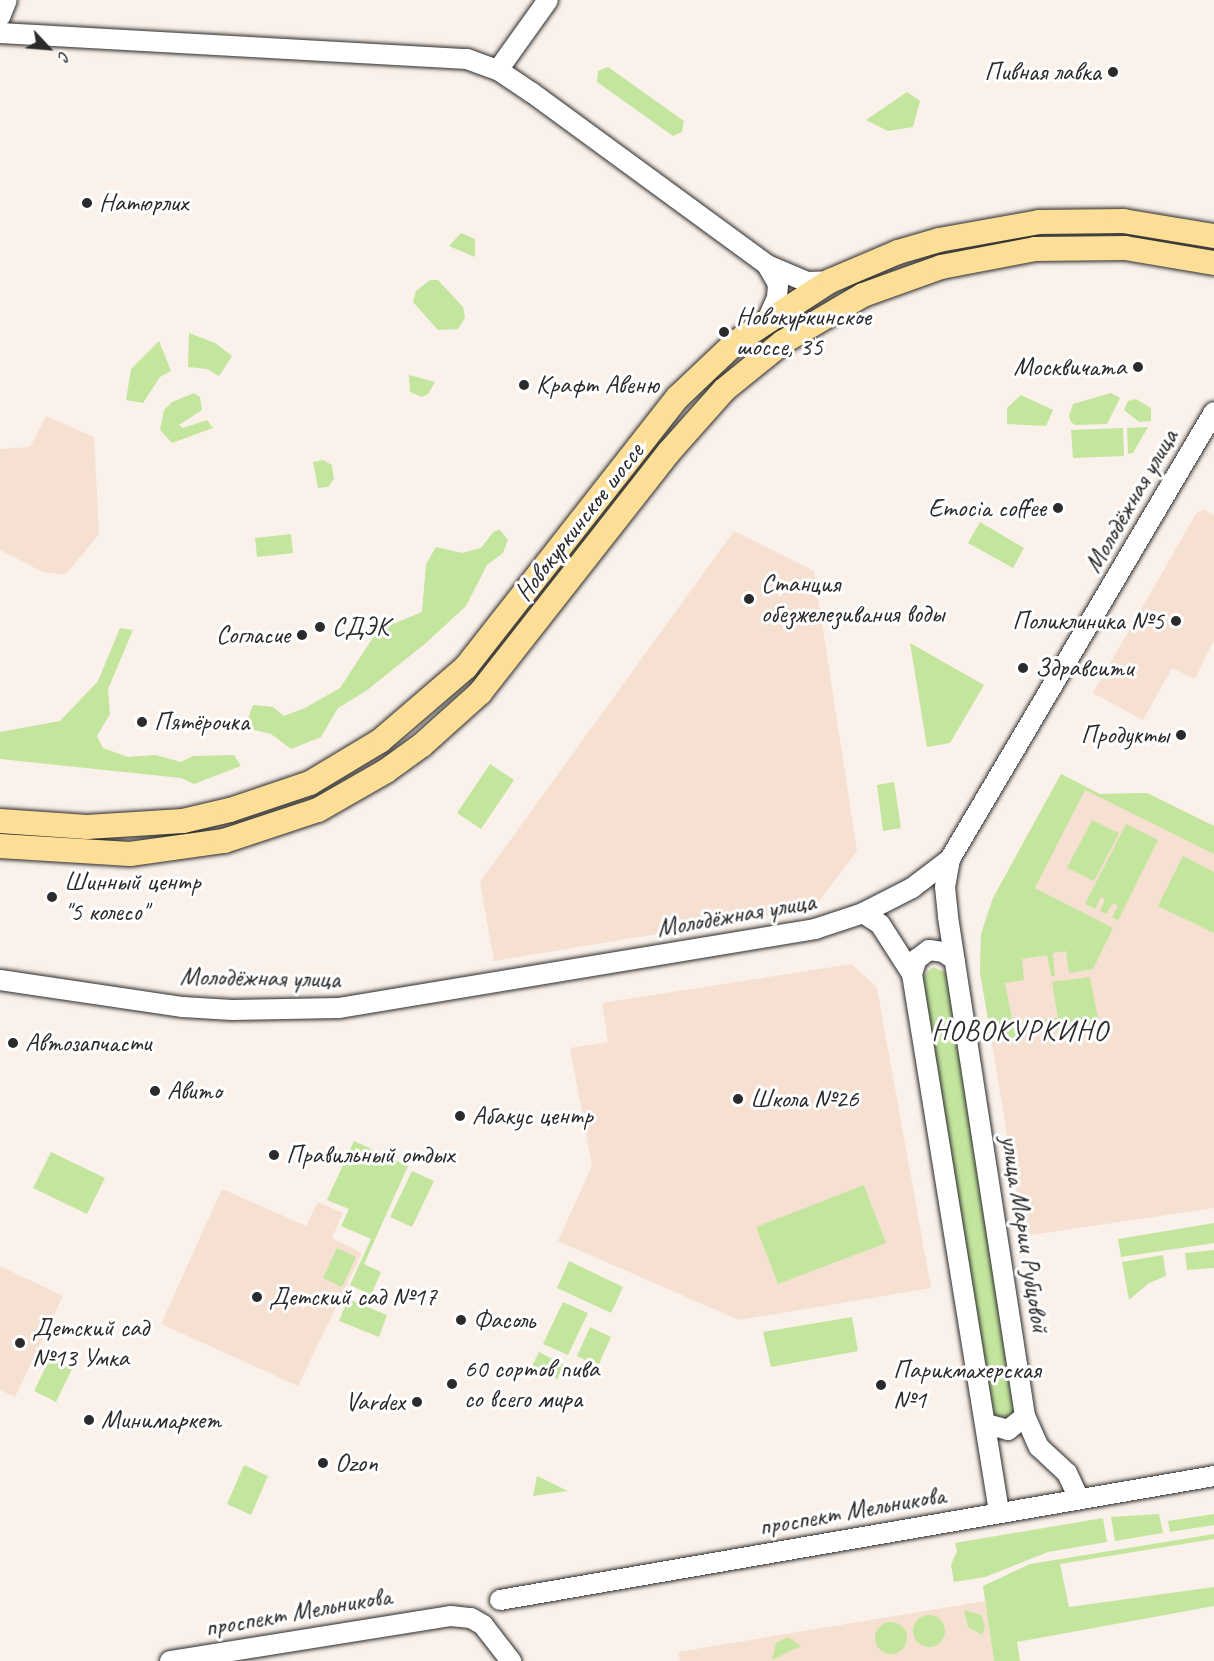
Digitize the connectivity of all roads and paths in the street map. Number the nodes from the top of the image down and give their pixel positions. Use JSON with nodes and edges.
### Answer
{"nodes":[{"id":1,"x":7,"y":0,"type":"edge"},
{"id":2,"x":548,"y":0,"type":"edge"},
{"id":3,"x":0,"y":16,"type":"edge"},
{"id":4,"x":0,"y":33,"type":"edge"},
{"id":5,"x":498,"y":70,"type":"junction"},
{"id":6,"x":1214,"y":236,"type":"edge"},
{"id":7,"x":1214,"y":263,"type":"edge"},
{"id":8,"x":767,"y":265,"type":"junction"},
{"id":9,"x":830,"y":282,"type":"junction"},
{"id":10,"x":767,"y":320,"type":"junction"},
{"id":11,"x":678,"y":397,"type":"junction"},
{"id":12,"x":1214,"y":412,"type":"edge"},
{"id":13,"x":698,"y":417,"type":"junction"},
{"id":14,"x":484,"y":644,"type":"junction"},
{"id":15,"x":507,"y":662,"type":"junction"},
{"id":16,"x":0,"y":820,"type":"edge"},
{"id":17,"x":33,"y":825,"type":"junction"},
{"id":18,"x":0,"y":846,"type":"edge"},
{"id":19,"x":30,"y":850,"type":"junction"},
{"id":20,"x":950,"y":859,"type":"junction"},
{"id":21,"x":863,"y":913,"type":"junction"},
{"id":22,"x":955,"y":960,"type":"junction"},
{"id":23,"x":912,"y":974,"type":"junction"},
{"id":24,"x":0,"y":980,"type":"edge"},
{"id":25,"x":1026,"y":1416,"type":"junction"},
{"id":26,"x":986,"y":1424,"type":"junction"},
{"id":27,"x":1214,"y":1476,"type":"edge"},
{"id":28,"x":1079,"y":1499,"type":"junction"},
{"id":29,"x":999,"y":1512,"type":"junction"},
{"id":30,"x":500,"y":1600,"type":"dead end"},
{"id":31,"x":170,"y":1661,"type":"edge"},
{"id":32,"x":511,"y":1661,"type":"edge"}],
"edges":[{"from":1,"to":3,"type":"street"},
{"from":2,"to":5,"type":"street"},
{"from":4,"to":5,"type":"street"},
{"from":5,"to":8,"type":"street"},
{"from":6,"to":9,"type":"main road","name":"Новокуркинское шоссе"},
{"from":7,"to":13,"type":"main road","name":"Новокуркинское шоссе"},
{"from":8,"to":9,"type":"street"},
{"from":8,"to":10,"type":"street"},
{"from":9,"to":10,"type":"main road","name":"Новокуркинское шоссе"},
{"from":10,"to":11,"type":"main road","name":"Новокуркинское шоссе"},
{"from":11,"to":13,"type":"street"},
{"from":11,"to":14,"type":"main road","name":"Новокуркинское шоссе"},
{"from":12,"to":20,"type":"street","name":"Молодёжная улица"},
{"from":13,"to":15,"type":"main road","name":"Новокуркинское шоссе"},
{"from":14,"to":15,"type":"street"},
{"from":14,"to":17,"type":"main road","name":"Новокуркинское шоссе"},
{"from":15,"to":19,"type":"main road","name":"Новокуркинское шоссе"},
{"from":16,"to":17,"type":"main road","name":"Новокуркинское шоссе"},
{"from":17,"to":19,"type":"street"},
{"from":18,"to":19,"type":"main road","name":"Новокуркинское шоссе"},
{"from":20,"to":21,"type":"street","name":"Молодёжная улица"},
{"from":20,"to":22,"type":"street","name":"улица Марии Рубцовой"},
{"from":21,"to":23,"type":"street"},
{"from":21,"to":24,"type":"street","name":"Молодёжная улица"},
{"from":22,"to":23,"type":"street"},
{"from":22,"to":25,"type":"street","name":"улица Марии Рубцовой"},
{"from":23,"to":26,"type":"street"},
{"from":25,"to":26,"type":"street"},
{"from":25,"to":28,"type":"street","name":"улица Марии Рубцовой"},
{"from":26,"to":29,"type":"street"},
{"from":27,"to":28,"type":"street","name":"проспект Мельникова"},
{"from":28,"to":29,"type":"street","name":"проспект Мельникова"},
{"from":29,"to":30,"type":"street","name":"проспект Мельникова"},
{"from":31,"to":32,"type":"street","name":"проспект Мельникова"}]}
